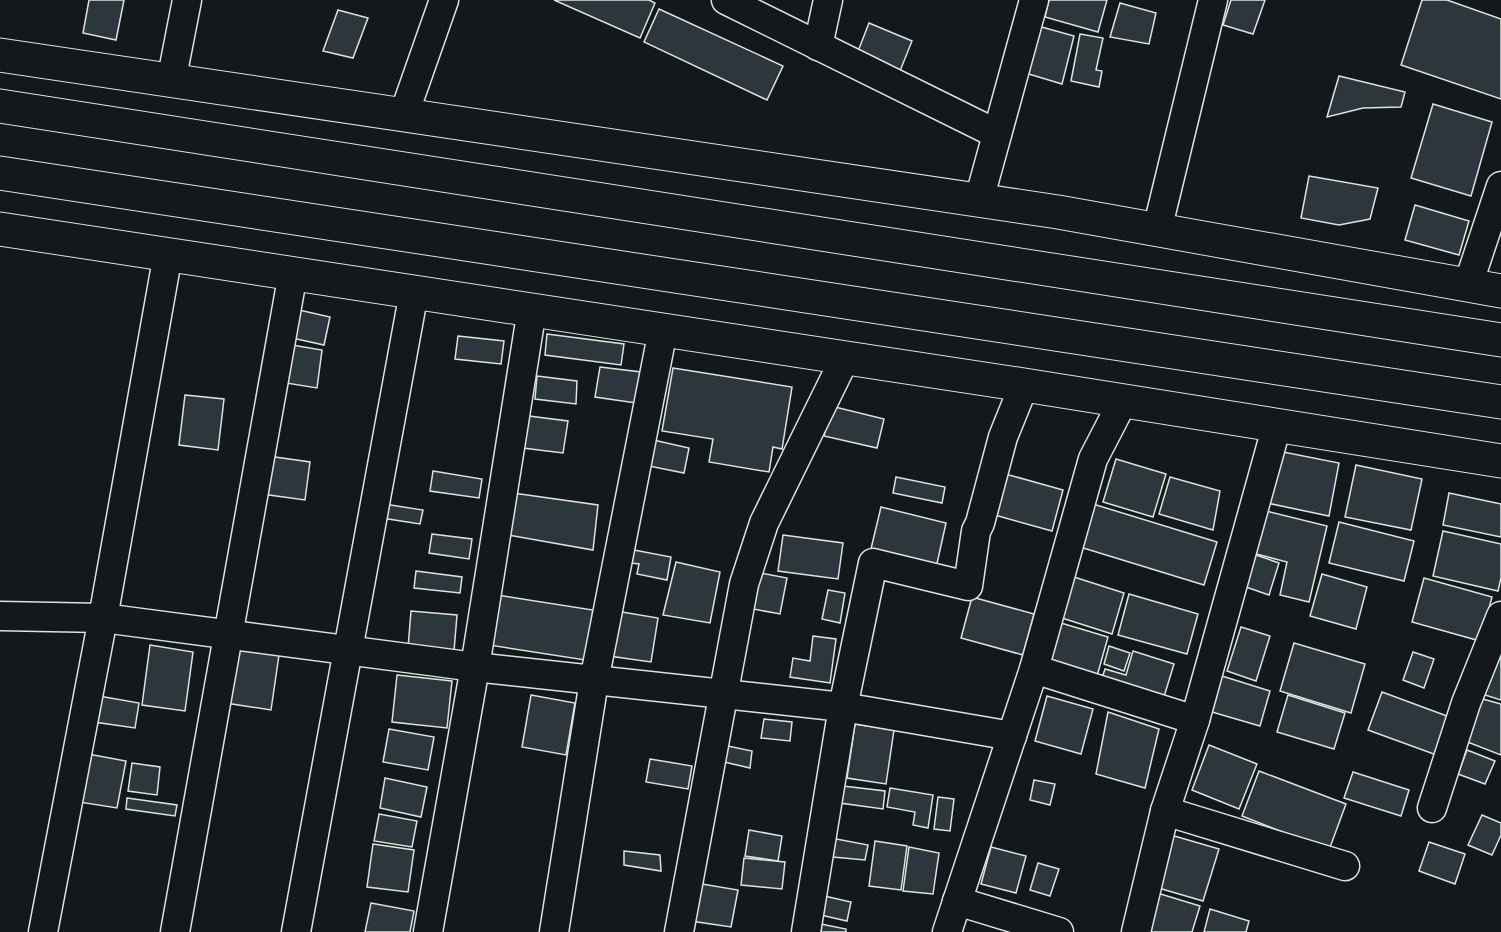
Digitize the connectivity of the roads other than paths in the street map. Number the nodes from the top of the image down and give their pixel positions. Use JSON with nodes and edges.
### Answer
{"nodes":[{"id":1,"x":187,"y":0,"type":"edge"},
{"id":2,"x":444,"y":0,"type":"edge"},
{"id":3,"x":726,"y":0,"type":"edge"},
{"id":4,"x":828,"y":0,"type":"edge"},
{"id":5,"x":1034,"y":0,"type":"edge"},
{"id":6,"x":1213,"y":0,"type":"edge"},
{"id":7,"x":818,"y":46,"type":"junction"},
{"id":8,"x":0,"y":55,"type":"edge"},
{"id":9,"x":171,"y":82,"type":"junction"},
{"id":10,"x":0,"y":106,"type":"edge"},
{"id":11,"x":404,"y":114,"type":"junction"},
{"id":12,"x":997,"y":134,"type":"junction"},
{"id":13,"x":0,"y":173,"type":"edge"},
{"id":14,"x":1501,"y":186,"type":"edge"},
{"id":15,"x":979,"y":200,"type":"junction"},
{"id":16,"x":0,"y":229,"type":"edge"},
{"id":17,"x":1157,"y":230,"type":"junction"},
{"id":18,"x":168,"y":254,"type":"junction"},
{"id":19,"x":293,"y":273,"type":"junction"},
{"id":20,"x":1468,"y":285,"type":"junction"},
{"id":21,"x":1501,"y":291,"type":"edge"},
{"id":22,"x":414,"y":292,"type":"junction"},
{"id":23,"x":532,"y":309,"type":"junction"},
{"id":24,"x":663,"y":330,"type":"junction"},
{"id":25,"x":1501,"y":340,"type":"edge"},
{"id":26,"x":845,"y":358,"type":"junction"},
{"id":27,"x":1024,"y":385,"type":"junction"},
{"id":28,"x":1123,"y":401,"type":"junction"},
{"id":29,"x":1501,"y":402,"type":"edge"},
{"id":30,"x":1277,"y":425,"type":"junction"},
{"id":31,"x":1501,"y":461,"type":"edge"},
{"id":32,"x":0,"y":616,"type":"edge"},
{"id":33,"x":1501,"y":616,"type":"edge"},
{"id":34,"x":103,"y":618,"type":"junction"},
{"id":35,"x":227,"y":635,"type":"junction"},
{"id":36,"x":346,"y":650,"type":"junction"},
{"id":37,"x":475,"y":667,"type":"junction"},
{"id":38,"x":1034,"y":669,"type":"junction"},
{"id":39,"x":594,"y":681,"type":"junction"},
{"id":40,"x":724,"y":694,"type":"junction"},
{"id":41,"x":843,"y":707,"type":"junction"},
{"id":42,"x":1195,"y":720,"type":"junction"},
{"id":43,"x":1012,"y":736,"type":"junction"},
{"id":44,"x":1432,"y":808,"type":"dead end"},
{"id":45,"x":1165,"y":811,"type":"junction"},
{"id":46,"x":1344,"y":866,"type":"dead end"},
{"id":47,"x":957,"y":901,"type":"junction"},
{"id":48,"x":43,"y":932,"type":"edge"},
{"id":49,"x":175,"y":932,"type":"edge"},
{"id":50,"x":296,"y":932,"type":"edge"},
{"id":51,"x":428,"y":932,"type":"edge"},
{"id":52,"x":554,"y":932,"type":"edge"},
{"id":53,"x":679,"y":932,"type":"edge"},
{"id":54,"x":806,"y":932,"type":"edge"},
{"id":55,"x":947,"y":932,"type":"edge"},
{"id":56,"x":1059,"y":932,"type":"edge"},
{"id":57,"x":1136,"y":932,"type":"edge"}],
"edges":[{"from":1,"to":9,"type":"street"},
{"from":2,"to":11,"type":"street"},
{"from":3,"to":7,"type":"street"},
{"from":4,"to":7,"type":"street"},
{"from":5,"to":12,"type":"street"},
{"from":6,"to":17,"type":"street"},
{"from":7,"to":12,"type":"street"},
{"from":8,"to":9,"type":"main road"},
{"from":9,"to":11,"type":"main road"},
{"from":10,"to":25,"type":"main road"},
{"from":11,"to":15,"type":"main road"},
{"from":12,"to":15,"type":"street"},
{"from":13,"to":29,"type":"main road"},
{"from":14,"to":20,"type":"street"},
{"from":15,"to":17,"type":"main road"},
{"from":16,"to":18,"type":"main road"},
{"from":17,"to":20,"type":"main road"},
{"from":18,"to":19,"type":"main road"},
{"from":18,"to":34,"type":"street"},
{"from":19,"to":22,"type":"main road"},
{"from":19,"to":35,"type":"street"},
{"from":20,"to":21,"type":"main road"},
{"from":22,"to":23,"type":"main road"},
{"from":22,"to":36,"type":"street"},
{"from":23,"to":24,"type":"main road"},
{"from":23,"to":37,"type":"street"},
{"from":24,"to":26,"type":"main road"},
{"from":24,"to":39,"type":"street"},
{"from":26,"to":27,"type":"main road"},
{"from":26,"to":40,"type":"street"},
{"from":27,"to":28,"type":"main road"},
{"from":27,"to":41,"type":"street"},
{"from":28,"to":30,"type":"main road"},
{"from":28,"to":38,"type":"street"},
{"from":30,"to":31,"type":"main road"},
{"from":30,"to":42,"type":"street"},
{"from":32,"to":34,"type":"street"},
{"from":33,"to":44,"type":"street"},
{"from":34,"to":35,"type":"street"},
{"from":34,"to":48,"type":"street"},
{"from":35,"to":36,"type":"street"},
{"from":35,"to":49,"type":"street"},
{"from":36,"to":37,"type":"street"},
{"from":36,"to":50,"type":"street"},
{"from":37,"to":39,"type":"street"},
{"from":37,"to":51,"type":"street"},
{"from":38,"to":42,"type":"street"},
{"from":38,"to":43,"type":"street"},
{"from":39,"to":40,"type":"street"},
{"from":39,"to":52,"type":"street"},
{"from":40,"to":41,"type":"street"},
{"from":40,"to":53,"type":"street"},
{"from":41,"to":43,"type":"street"},
{"from":41,"to":54,"type":"street"},
{"from":42,"to":45,"type":"street"},
{"from":43,"to":47,"type":"street"},
{"from":45,"to":46,"type":"street"},
{"from":45,"to":57,"type":"street"},
{"from":47,"to":55,"type":"street"},
{"from":47,"to":56,"type":"street"}]}
